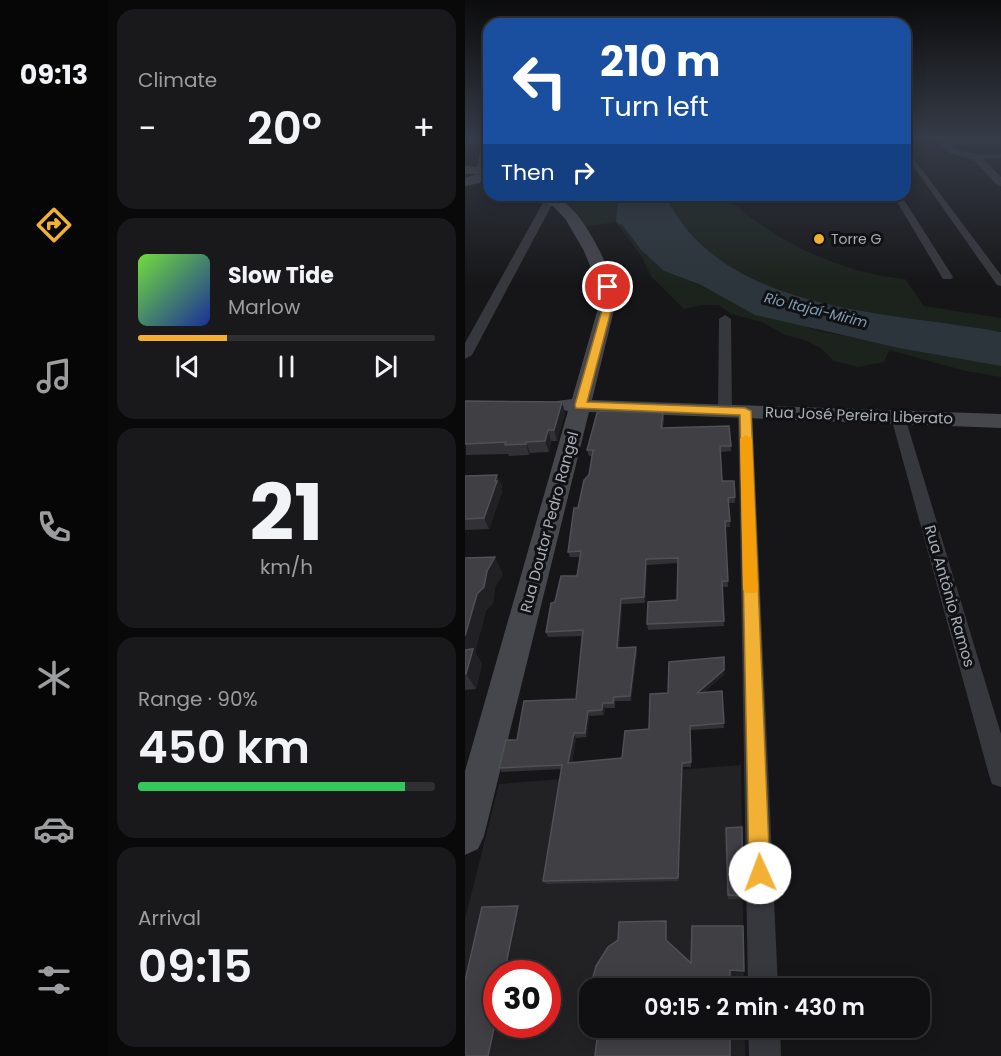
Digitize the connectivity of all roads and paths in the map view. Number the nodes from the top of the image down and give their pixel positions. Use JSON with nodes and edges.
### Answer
{"nodes":[{"id":1,"x":926,"y":187,"type":"edge"},
{"id":2,"x":543,"y":201,"type":"edge"},
{"id":3,"x":550,"y":201,"type":"edge"},
{"id":4,"x":901,"y":201,"type":"edge"},
{"id":5,"x":568,"y":214,"type":"junction"},
{"id":6,"x":541,"y":216,"type":"junction"},
{"id":7,"x":947,"y":277,"type":"dead end"},
{"id":8,"x":1001,"y":283,"type":"edge"},
{"id":9,"x":725,"y":319,"type":"dead end"},
{"id":10,"x":465,"y":355,"type":"edge"},
{"id":11,"x":546,"y":404,"type":"edge"},
{"id":12,"x":580,"y":405,"type":"junction"},
{"id":13,"x":735,"y":411,"type":"junction"},
{"id":14,"x":898,"y":417,"type":"junction"},
{"id":15,"x":1001,"y":421,"type":"edge"},
{"id":16,"x":1001,"y":776,"type":"edge"},
{"id":17,"x":470,"y":799,"type":"edge"},
{"id":18,"x":465,"y":836,"type":"edge"},
{"id":19,"x":763,"y":978,"type":"edge"},
{"id":20,"x":764,"y":1038,"type":"edge"},
{"id":21,"x":765,"y":1056,"type":"edge"}],
"edges":[{"from":1,"to":8,"type":"street"},
{"from":2,"to":6,"type":"street"},
{"from":3,"to":5,"type":"main road","name":"Rua Doutor Pedro Rangel"},
{"from":4,"to":7,"type":"street"},
{"from":5,"to":6,"type":"main road"},
{"from":5,"to":12,"type":"main road","name":"Rua Doutor Pedro Rangel"},
{"from":6,"to":10,"type":"street"},
{"from":9,"to":13,"type":"street"},
{"from":11,"to":12,"type":"main road","name":"Rua José Pereira Liberato"},
{"from":12,"to":13,"type":"main road","name":"Rua José Pereira Liberato"},
{"from":12,"to":17,"type":"main road","name":"Rua Doutor Pedro Rangel"},
{"from":13,"to":14,"type":"main road","name":"Rua José Pereira Liberato"},
{"from":13,"to":19,"type":"street"},
{"from":14,"to":15,"type":"main road","name":"Rua José Pereira Liberato"},
{"from":14,"to":16,"type":"street","name":"Rua Antônio Ramos"},
{"from":17,"to":18,"type":"main road","name":"Rua Doutor Pedro Rangel"},
{"from":20,"to":21,"type":"street"}]}
